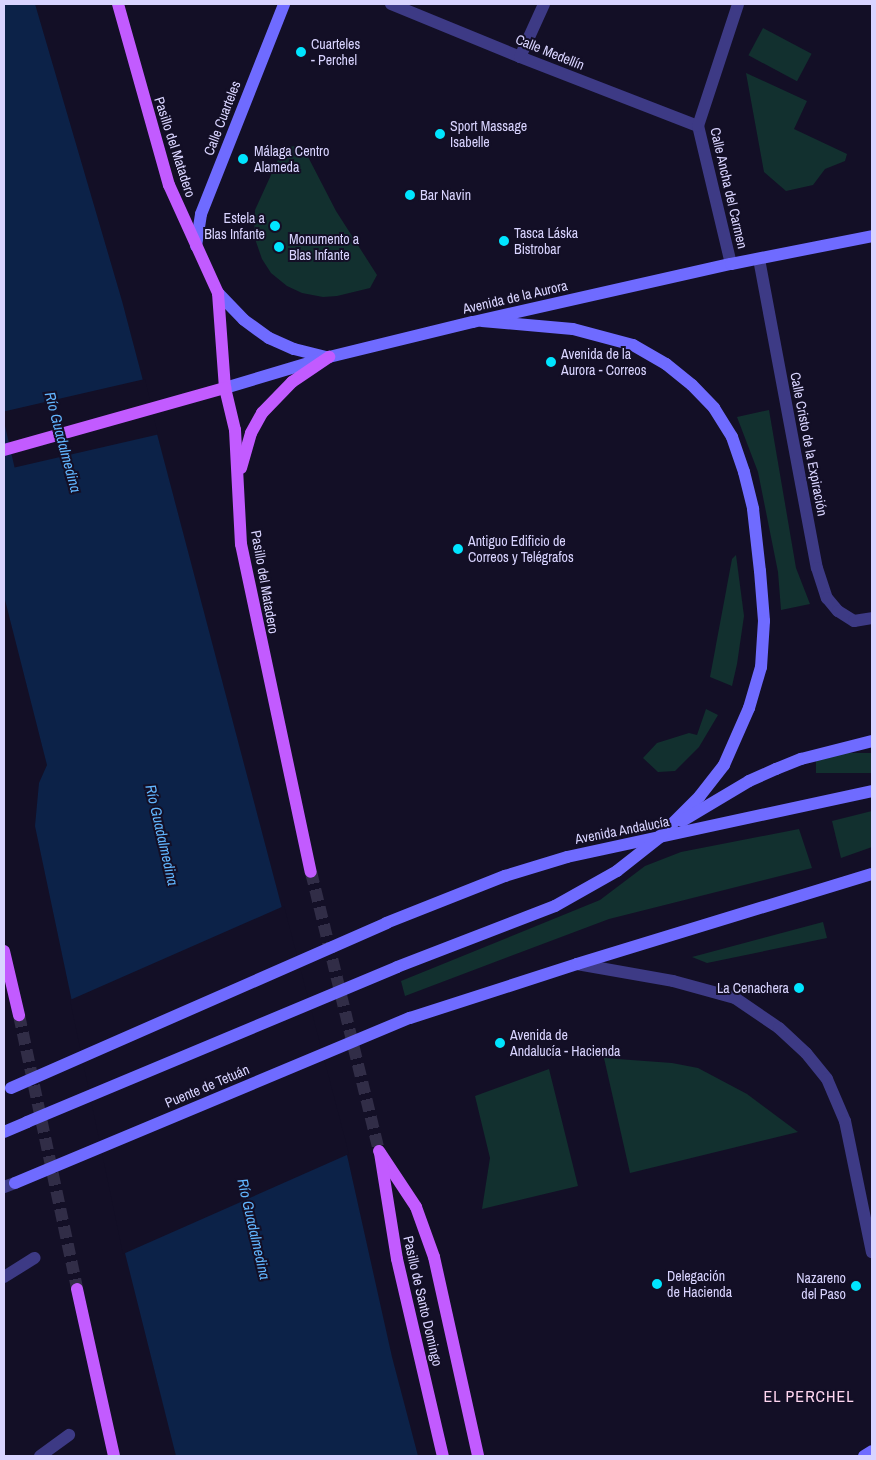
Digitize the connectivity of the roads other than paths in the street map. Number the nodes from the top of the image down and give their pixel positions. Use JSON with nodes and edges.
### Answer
{"nodes":[{"id":1,"x":118,"y":4,"type":"edge"},
{"id":2,"x":284,"y":4,"type":"edge"},
{"id":3,"x":391,"y":4,"type":"edge"},
{"id":4,"x":544,"y":4,"type":"edge"},
{"id":5,"x":738,"y":4,"type":"edge"},
{"id":6,"x":520,"y":57,"type":"junction"},
{"id":7,"x":698,"y":126,"type":"junction"},
{"id":8,"x":872,"y":236,"type":"edge"},
{"id":9,"x":196,"y":246,"type":"junction"},
{"id":10,"x":759,"y":259,"type":"junction"},
{"id":11,"x":731,"y":264,"type":"junction"},
{"id":12,"x":218,"y":293,"type":"junction"},
{"id":13,"x":482,"y":320,"type":"junction"},
{"id":14,"x":329,"y":357,"type":"junction"},
{"id":15,"x":225,"y":388,"type":"junction"},
{"id":16,"x":4,"y":450,"type":"edge"},
{"id":17,"x":238,"y":478,"type":"junction"},
{"id":18,"x":872,"y":618,"type":"edge"},
{"id":19,"x":872,"y":741,"type":"edge"},
{"id":20,"x":872,"y":791,"type":"edge"},
{"id":21,"x":658,"y":838,"type":"junction"},
{"id":22,"x":311,"y":872,"type":"tunnel mouth"},
{"id":23,"x":872,"y":874,"type":"edge"},
{"id":24,"x":4,"y":951,"type":"edge"},
{"id":25,"x":577,"y":964,"type":"junction"},
{"id":26,"x":19,"y":1015,"type":"tunnel mouth"},
{"id":27,"x":4,"y":1090,"type":"edge"},
{"id":28,"x":4,"y":1132,"type":"edge"},
{"id":29,"x":9,"y":1185,"type":"edge"},
{"id":30,"x":872,"y":1252,"type":"edge"},
{"id":31,"x":34,"y":1258,"type":"dead end"},
{"id":32,"x":4,"y":1277,"type":"edge"},
{"id":33,"x":76,"y":1289,"type":"tunnel mouth"},
{"id":34,"x":69,"y":1435,"type":"dead end"},
{"id":35,"x":872,"y":1451,"type":"edge"},
{"id":36,"x":40,"y":1456,"type":"edge"},
{"id":37,"x":114,"y":1456,"type":"edge"},
{"id":38,"x":443,"y":1456,"type":"edge"},
{"id":39,"x":478,"y":1456,"type":"edge"},
{"id":40,"x":864,"y":1456,"type":"edge"}],
"edges":[{"from":1,"to":9,"type":"main road","name":"Pasillo del Matadero"},
{"from":2,"to":9,"type":"main road","name":"Calle Cuarteles"},
{"from":3,"to":6,"type":"street","name":"Calle Medellín"},
{"from":4,"to":6,"type":"street"},
{"from":5,"to":7,"type":"street","name":"Calle Ancha del Carmen"},
{"from":6,"to":7,"type":"street","name":"Calle Medellín"},
{"from":7,"to":11,"type":"street","name":"Calle Ancha del Carmen"},
{"from":8,"to":10,"type":"main road","name":"Avenida de la Aurora"},
{"from":9,"to":12,"type":"main road","name":"Pasillo del Matadero"},
{"from":10,"to":11,"type":"main road","name":"Avenida de la Aurora"},
{"from":10,"to":18,"type":"street","name":"Calle Cristo de la Expiración"},
{"from":11,"to":13,"type":"main road","name":"Avenida de la Aurora"},
{"from":12,"to":14,"type":"main road","name":"Pasillo del Matadero"},
{"from":12,"to":15,"type":"main road","name":"Pasillo del Matadero"},
{"from":13,"to":14,"type":"main road","name":"Avenida de la Aurora"},
{"from":13,"to":21,"type":"main road"},
{"from":14,"to":15,"type":"main road","name":"Avenida de la Aurora"},
{"from":14,"to":17,"type":"main road"},
{"from":15,"to":16,"type":"main road","name":"Avenida de la Aurora"},
{"from":15,"to":17,"type":"main road","name":"Pasillo del Matadero"},
{"from":17,"to":22,"type":"main road","name":"Pasillo del Matadero"},
{"from":19,"to":21,"type":"main road"},
{"from":20,"to":21,"type":"main road","name":"Avenida Andalucía"},
{"from":21,"to":27,"type":"main road","name":"Avenida Andalucía","bridge":true},
{"from":21,"to":28,"type":"main road","bridge":true},
{"from":23,"to":25,"type":"main road"},
{"from":24,"to":26,"type":"main road"},
{"from":25,"to":29,"type":"main road","name":"Puente de Tetuán","bridge":true},
{"from":25,"to":30,"type":"street"},
{"from":31,"to":32,"type":"street"},
{"from":33,"to":37,"type":"main road"},
{"from":34,"to":36,"type":"street"},
{"from":35,"to":40,"type":"main road"},
{"from":38,"to":39,"type":"main road","name":"Pasillo de Santo Domingo"}]}
